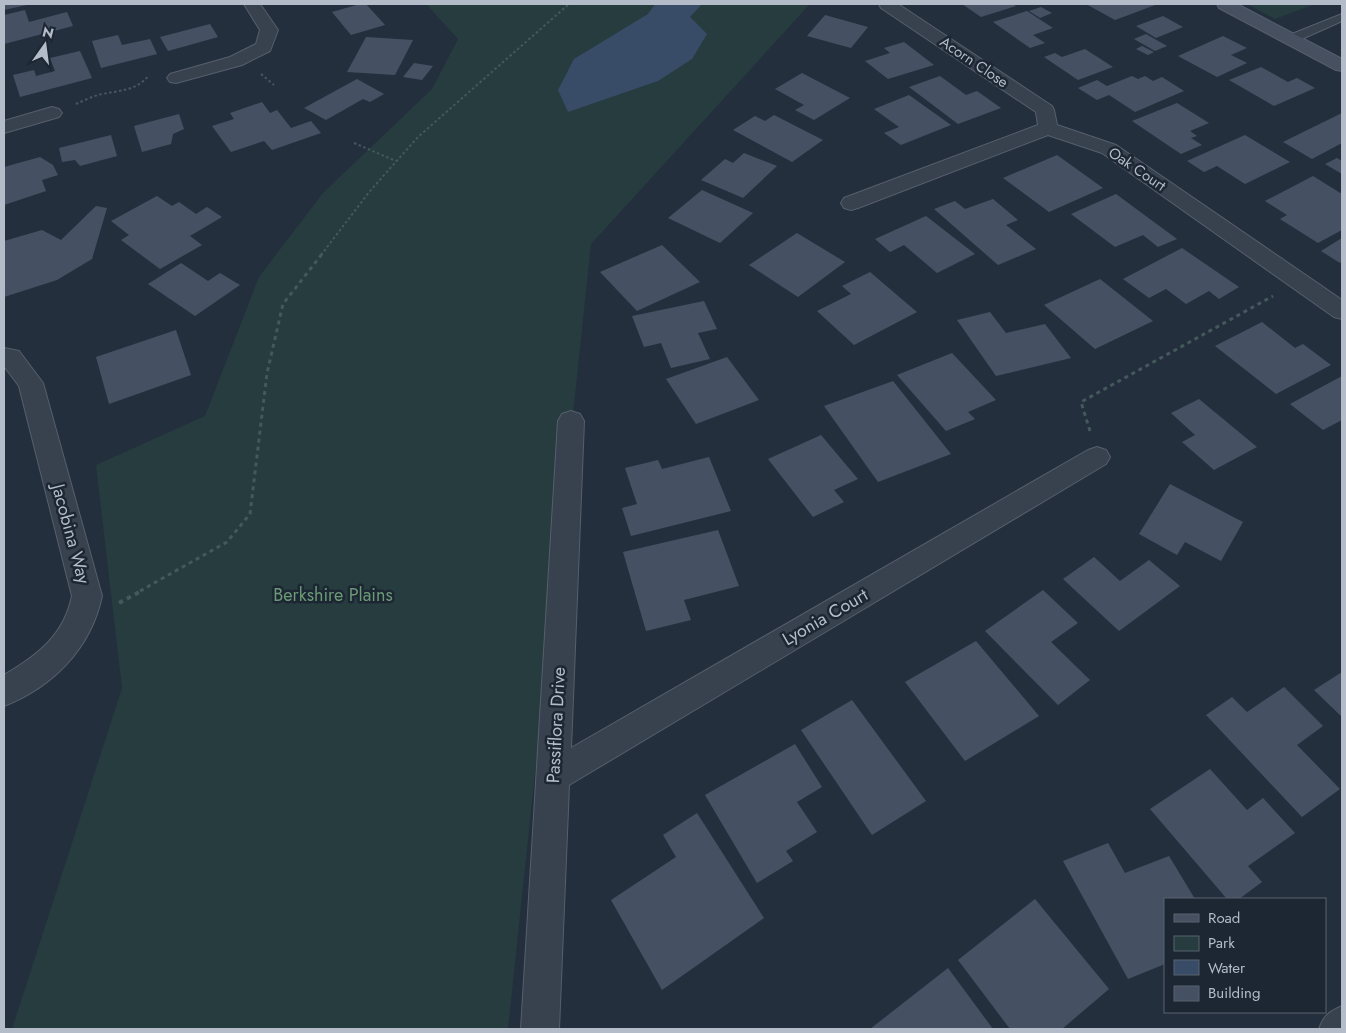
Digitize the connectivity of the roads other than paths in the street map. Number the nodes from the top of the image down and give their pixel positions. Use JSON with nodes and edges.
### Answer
{"nodes":[{"id":1,"x":252,"y":4,"type":"edge"},
{"id":2,"x":887,"y":4,"type":"edge"},
{"id":3,"x":1225,"y":4,"type":"edge"},
{"id":4,"x":1342,"y":17,"type":"edge"},
{"id":5,"x":1291,"y":39,"type":"junction"},
{"id":6,"x":1342,"y":66,"type":"edge"},
{"id":7,"x":176,"y":78,"type":"dead end"},
{"id":8,"x":52,"y":113,"type":"dead end"},
{"id":9,"x":4,"y":127,"type":"edge"},
{"id":10,"x":1048,"y":128,"type":"junction"},
{"id":11,"x":851,"y":203,"type":"dead end"},
{"id":12,"x":1342,"y":311,"type":"edge"},
{"id":13,"x":4,"y":356,"type":"edge"},
{"id":14,"x":571,"y":421,"type":"dead end"},
{"id":15,"x":1097,"y":457,"type":"road end"},
{"id":16,"x":4,"y":691,"type":"edge"},
{"id":17,"x":553,"y":776,"type":"junction"},
{"id":18,"x":1342,"y":1025,"type":"edge"},
{"id":19,"x":540,"y":1029,"type":"edge"},
{"id":20,"x":1338,"y":1029,"type":"edge"}],
"edges":[{"from":1,"to":7,"type":"street"},
{"from":2,"to":10,"type":"street","name":"Acorn Close"},
{"from":3,"to":5,"type":"main road"},
{"from":4,"to":5,"type":"lane"},
{"from":5,"to":6,"type":"main road"},
{"from":8,"to":9,"type":"street"},
{"from":10,"to":11,"type":"street"},
{"from":10,"to":12,"type":"street","name":"Oak Court"},
{"from":13,"to":16,"type":"street","name":"Jacobina Way"},
{"from":14,"to":17,"type":"street","name":"Passiflora Drive"},
{"from":15,"to":17,"type":"street","name":"Lyonia Court"},
{"from":17,"to":19,"type":"street","name":"Passiflora Drive"},
{"from":18,"to":20,"type":"street"}]}
